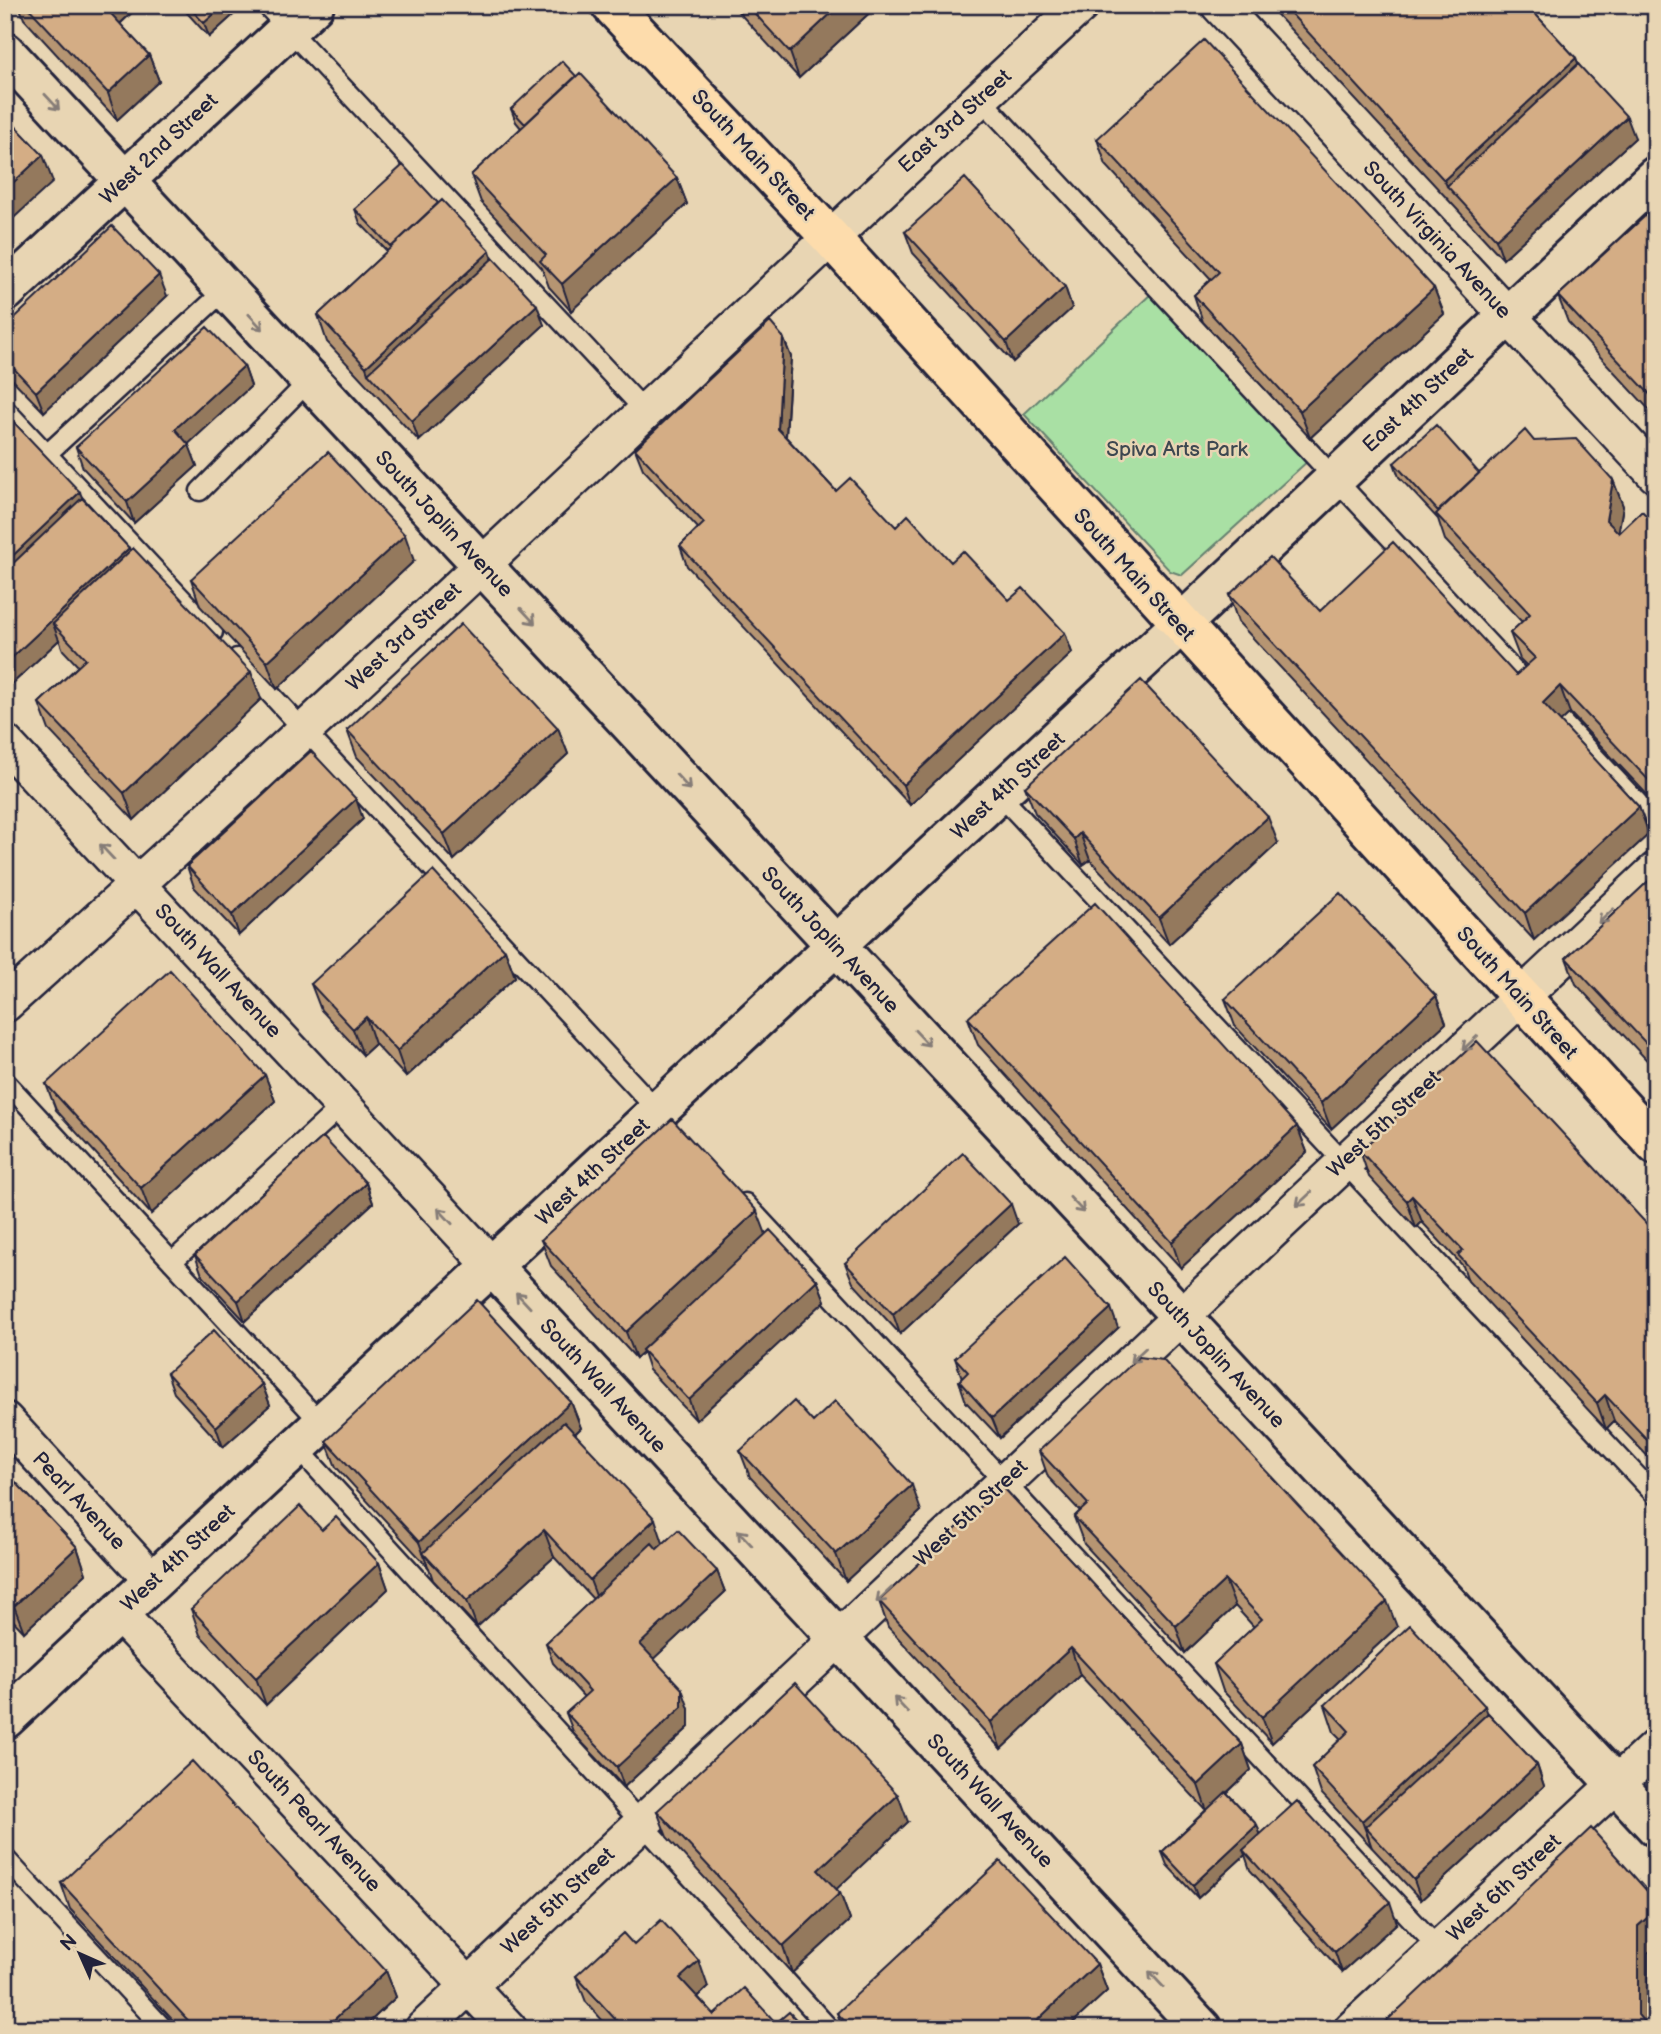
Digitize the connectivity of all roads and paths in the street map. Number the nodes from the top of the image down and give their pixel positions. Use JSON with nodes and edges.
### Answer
{"nodes":[{"id":1,"x":611,"y":5,"type":"edge"},
{"id":2,"x":1081,"y":5,"type":"edge"},
{"id":3,"x":1219,"y":5,"type":"edge"},
{"id":4,"x":290,"y":13,"type":"edge"},
{"id":5,"x":5,"y":51,"type":"edge"},
{"id":6,"x":980,"y":98,"type":"junction"},
{"id":7,"x":1656,"y":176,"type":"edge"},
{"id":8,"x":125,"y":180,"type":"junction"},
{"id":9,"x":829,"y":236,"type":"junction"},
{"id":10,"x":226,"y":289,"type":"junction"},
{"id":11,"x":5,"y":292,"type":"edge"},
{"id":12,"x":1508,"y":316,"type":"junction"},
{"id":13,"x":310,"y":380,"type":"junction"},
{"id":14,"x":5,"y":409,"type":"edge"},
{"id":15,"x":646,"y":412,"type":"junction"},
{"id":16,"x":47,"y":454,"type":"junction"},
{"id":17,"x":1656,"y":475,"type":"edge"},
{"id":18,"x":1335,"y":478,"type":"junction"},
{"id":19,"x":200,"y":491,"type":"dead end"},
{"id":20,"x":482,"y":566,"type":"junction"},
{"id":21,"x":1180,"y":625,"type":"junction"},
{"id":22,"x":1536,"y":693,"type":"edge"},
{"id":23,"x":1561,"y":721,"type":"edge"},
{"id":24,"x":304,"y":730,"type":"junction"},
{"id":25,"x":5,"y":743,"type":"edge"},
{"id":26,"x":999,"y":794,"type":"junction"},
{"id":27,"x":1656,"y":822,"type":"edge"},
{"id":28,"x":1656,"y":870,"type":"edge"},
{"id":29,"x":138,"y":884,"type":"junction"},
{"id":30,"x":835,"y":946,"type":"junction"},
{"id":31,"x":1519,"y":996,"type":"junction"},
{"id":32,"x":5,"y":1004,"type":"edge"},
{"id":33,"x":5,"y":1081,"type":"edge"},
{"id":34,"x":342,"y":1105,"type":"junction"},
{"id":35,"x":668,"y":1121,"type":"junction"},
{"id":36,"x":1656,"y":1145,"type":"edge"},
{"id":37,"x":1343,"y":1162,"type":"junction"},
{"id":38,"x":733,"y":1191,"type":"edge"},
{"id":39,"x":172,"y":1262,"type":"junction"},
{"id":40,"x":492,"y":1266,"type":"junction"},
{"id":41,"x":1180,"y":1316,"type":"junction"},
{"id":42,"x":5,"y":1420,"type":"edge"},
{"id":43,"x":310,"y":1436,"type":"junction"},
{"id":44,"x":1004,"y":1482,"type":"junction"},
{"id":45,"x":1656,"y":1496,"type":"edge"},
{"id":46,"x":153,"y":1581,"type":"junction"},
{"id":47,"x":118,"y":1613,"type":"junction"},
{"id":48,"x":838,"y":1638,"type":"junction"},
{"id":49,"x":13,"y":1706,"type":"edge"},
{"id":50,"x":1656,"y":1747,"type":"edge"},
{"id":51,"x":1616,"y":1784,"type":"junction"},
{"id":52,"x":640,"y":1824,"type":"junction"},
{"id":53,"x":1656,"y":1827,"type":"edge"},
{"id":54,"x":5,"y":1858,"type":"edge"},
{"id":55,"x":1439,"y":1949,"type":"junction"},
{"id":56,"x":468,"y":1986,"type":"junction"},
{"id":57,"x":164,"y":2029,"type":"edge"},
{"id":58,"x":423,"y":2029,"type":"edge"},
{"id":59,"x":509,"y":2029,"type":"edge"},
{"id":60,"x":830,"y":2029,"type":"edge"},
{"id":61,"x":1202,"y":2029,"type":"edge"},
{"id":62,"x":1352,"y":2029,"type":"edge"}],
"edges":[{"from":1,"to":9,"type":"main road","name":"South Main Street"},
{"from":2,"to":6,"type":"street","name":"East 3rd Street"},
{"from":3,"to":12,"type":"street","name":"South Virginia Avenue"},
{"from":4,"to":8,"type":"street","name":"West 2nd Street"},
{"from":4,"to":15,"type":"lane"},
{"from":5,"to":8,"type":"street","name":"South Joplin Avenue","one_way":true},
{"from":6,"to":9,"type":"street","name":"East 3rd Street"},
{"from":6,"to":18,"type":"lane"},
{"from":7,"to":12,"type":"street","name":"East 4th Street"},
{"from":8,"to":10,"type":"street","name":"South Joplin Avenue"},
{"from":8,"to":11,"type":"street","name":"West 2nd Street"},
{"from":9,"to":15,"type":"street","name":"West 3rd Street"},
{"from":9,"to":21,"type":"main road","name":"South Main Street"},
{"from":10,"to":13,"type":"street","name":"South Joplin Avenue","one_way":true},
{"from":10,"to":16,"type":"lane"},
{"from":12,"to":17,"type":"street","name":"South Virginia Avenue"},
{"from":12,"to":18,"type":"street","name":"East 4th Street"},
{"from":13,"to":19,"type":"lane"},
{"from":13,"to":20,"type":"street","name":"South Joplin Avenue"},
{"from":14,"to":16,"type":"lane"},
{"from":15,"to":20,"type":"street","name":"West 3rd Street"},
{"from":16,"to":24,"type":"lane"},
{"from":18,"to":21,"type":"street","name":"East 4th Street"},
{"from":18,"to":22,"type":"lane"},
{"from":20,"to":24,"type":"street","name":"West 3rd Street"},
{"from":20,"to":30,"type":"street","name":"South Joplin Avenue","one_way":true},
{"from":21,"to":26,"type":"street","name":"West 4th Street"},
{"from":21,"to":31,"type":"main road","name":"South Main Street"},
{"from":23,"to":27,"type":"lane"},
{"from":24,"to":29,"type":"street","name":"West 3rd Street"},
{"from":24,"to":35,"type":"lane"},
{"from":29,"to":25,"type":"street","name":"South Wall Avenue","one_way":true},
{"from":26,"to":30,"type":"street","name":"West 4th Street"},
{"from":26,"to":37,"type":"lane"},
{"from":28,"to":31,"type":"street","name":"West 5th Street","one_way":true},
{"from":29,"to":32,"type":"street","name":"West 3rd Street"},
{"from":29,"to":34,"type":"street","name":"South Wall Avenue"},
{"from":30,"to":35,"type":"street","name":"West 4th Street"},
{"from":30,"to":41,"type":"street","name":"South Joplin Avenue","one_way":true},
{"from":31,"to":36,"type":"main road","name":"South Main Street"},
{"from":31,"to":37,"type":"street","name":"West 5th Street","one_way":true},
{"from":33,"to":39,"type":"lane"},
{"from":34,"to":39,"type":"lane"},
{"from":40,"to":34,"type":"street","name":"South Wall Avenue","one_way":true},
{"from":35,"to":40,"type":"street","name":"West 4th Street"},
{"from":37,"to":41,"type":"street","name":"West 5th Street","one_way":true},
{"from":37,"to":45,"type":"lane"},
{"from":38,"to":44,"type":"lane"},
{"from":39,"to":43,"type":"lane"},
{"from":40,"to":43,"type":"street","name":"West 4th Street"},
{"from":48,"to":40,"type":"street","name":"South Wall Avenue","one_way":true},
{"from":41,"to":44,"type":"street","name":"West 5th Street","one_way":true},
{"from":41,"to":51,"type":"street","name":"South Joplin Avenue"},
{"from":42,"to":46,"type":"street","name":"Pearl Avenue"},
{"from":43,"to":46,"type":"street","name":"West 4th Street"},
{"from":43,"to":52,"type":"lane"},
{"from":44,"to":48,"type":"street","name":"West 5th Street","one_way":true},
{"from":44,"to":55,"type":"lane"},
{"from":46,"to":47,"type":"street","name":"West 4th Street"},
{"from":47,"to":49,"type":"street","name":"West 4th Street"},
{"from":47,"to":56,"type":"street","name":"South Pearl Avenue"},
{"from":48,"to":52,"type":"street","name":"West 5th Street"},
{"from":61,"to":48,"type":"street","name":"South Wall Avenue","one_way":true},
{"from":50,"to":51,"type":"street","name":"West 6th Street"},
{"from":51,"to":53,"type":"street","name":"South Joplin Avenue"},
{"from":51,"to":55,"type":"street","name":"West 6th Street"},
{"from":52,"to":56,"type":"street","name":"West 5th Street"},
{"from":52,"to":60,"type":"lane"},
{"from":54,"to":57,"type":"lane"},
{"from":55,"to":62,"type":"street","name":"West 6th Street"},
{"from":56,"to":58,"type":"street","name":"West 5th Street"},
{"from":56,"to":59,"type":"street","name":"South Pearl Avenue"}]}
